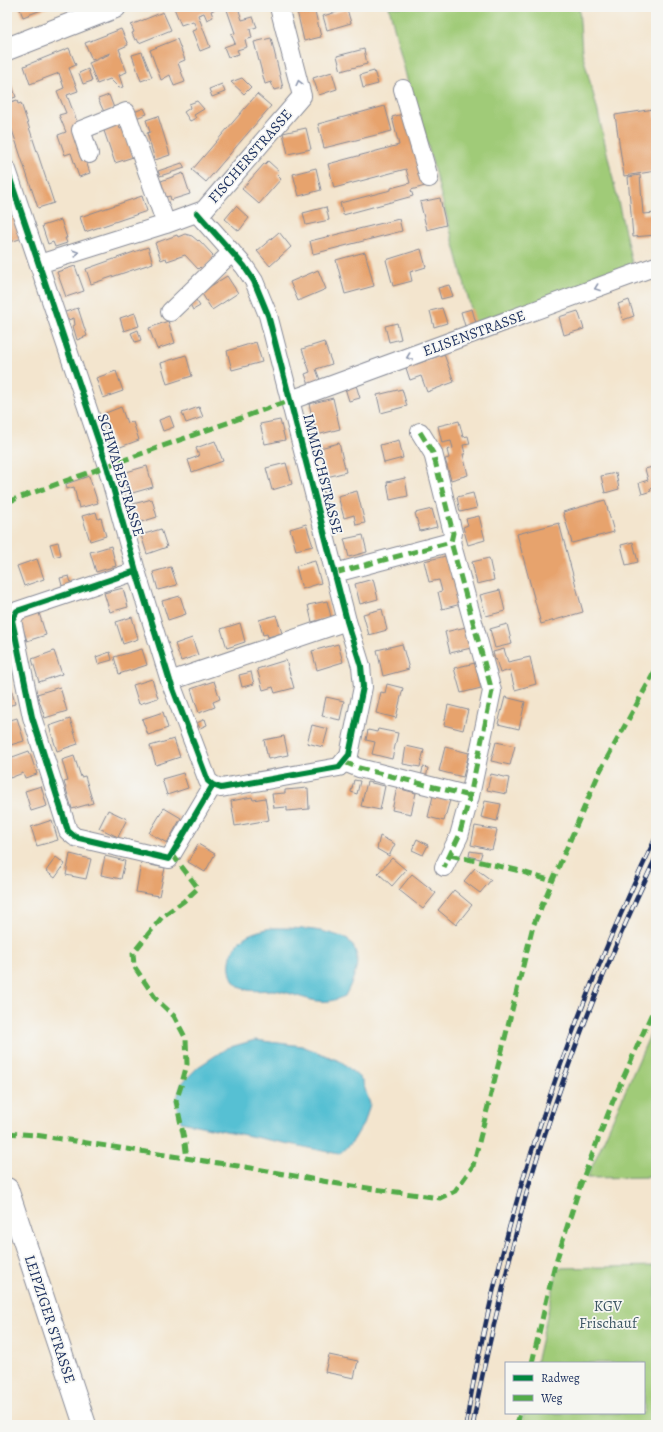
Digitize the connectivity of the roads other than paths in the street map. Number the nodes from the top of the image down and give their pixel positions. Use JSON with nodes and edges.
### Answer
{"nodes":[{"id":1,"x":115,"y":7,"type":"edge"},
{"id":2,"x":279,"y":7,"type":"edge"},
{"id":3,"x":79,"y":14,"type":"edge"},
{"id":4,"x":7,"y":49,"type":"edge"},
{"id":5,"x":403,"y":89,"type":"dead end"},
{"id":6,"x":89,"y":154,"type":"dead end"},
{"id":7,"x":7,"y":170,"type":"edge"},
{"id":8,"x":429,"y":178,"type":"dead end"},
{"id":9,"x":197,"y":213,"type":"junction"},
{"id":10,"x":166,"y":224,"type":"junction"},
{"id":11,"x":232,"y":252,"type":"junction"},
{"id":12,"x":39,"y":264,"type":"junction"},
{"id":13,"x":656,"y":266,"type":"edge"},
{"id":14,"x":170,"y":312,"type":"dead end"},
{"id":15,"x":291,"y":400,"type":"junction"},
{"id":16,"x":420,"y":432,"type":"dead end"},
{"id":17,"x":451,"y":542,"type":"junction"},
{"id":18,"x":136,"y":572,"type":"junction"},
{"id":19,"x":335,"y":573,"type":"junction"},
{"id":20,"x":347,"y":621,"type":"junction"},
{"id":21,"x":170,"y":681,"type":"junction"},
{"id":22,"x":344,"y":762,"type":"junction"},
{"id":23,"x":213,"y":785,"type":"junction"},
{"id":24,"x":470,"y":796,"type":"junction"},
{"id":25,"x":444,"y":867,"type":"dead end"},
{"id":26,"x":7,"y":1189,"type":"edge"},
{"id":27,"x":85,"y":1425,"type":"edge"}],
"edges":[{"from":1,"to":3,"type":"main road"},
{"from":9,"to":2,"type":"street","name":"FISCHERSTRASSE","one_way":true},
{"from":3,"to":4,"type":"main road"},
{"from":5,"to":8,"type":"street"},
{"from":6,"to":10,"type":"street"},
{"from":7,"to":12,"type":"street","name":"SCHWABESTRASSE"},
{"from":9,"to":10,"type":"street","name":"FISCHERSTRASSE"},
{"from":9,"to":11,"type":"street","name":"IMMISCHSTRASSE"},
{"from":12,"to":10,"type":"street","name":"FISCHERSTRASSE","one_way":true},
{"from":11,"to":14,"type":"street"},
{"from":11,"to":15,"type":"street","name":"IMMISCHSTRASSE"},
{"from":12,"to":18,"type":"street","name":"SCHWABESTRASSE"},
{"from":13,"to":15,"type":"street","name":"ELISENSTRASSE","one_way":true},
{"from":15,"to":19,"type":"street","name":"IMMISCHSTRASSE"},
{"from":16,"to":17,"type":"street"},
{"from":17,"to":19,"type":"street"},
{"from":17,"to":24,"type":"street"},
{"from":18,"to":21,"type":"street","name":"SCHWABESTRASSE"},
{"from":18,"to":23,"type":"street"},
{"from":19,"to":20,"type":"street","name":"IMMISCHSTRASSE"},
{"from":20,"to":21,"type":"street"},
{"from":20,"to":22,"type":"street","name":"IMMISCHSTRASSE"},
{"from":21,"to":23,"type":"street","name":"SCHWABESTRASSE"},
{"from":22,"to":23,"type":"street"},
{"from":22,"to":24,"type":"street"},
{"from":24,"to":25,"type":"street"},
{"from":26,"to":27,"type":"main road","name":"LEIPZIGER STRASSE"}]}
